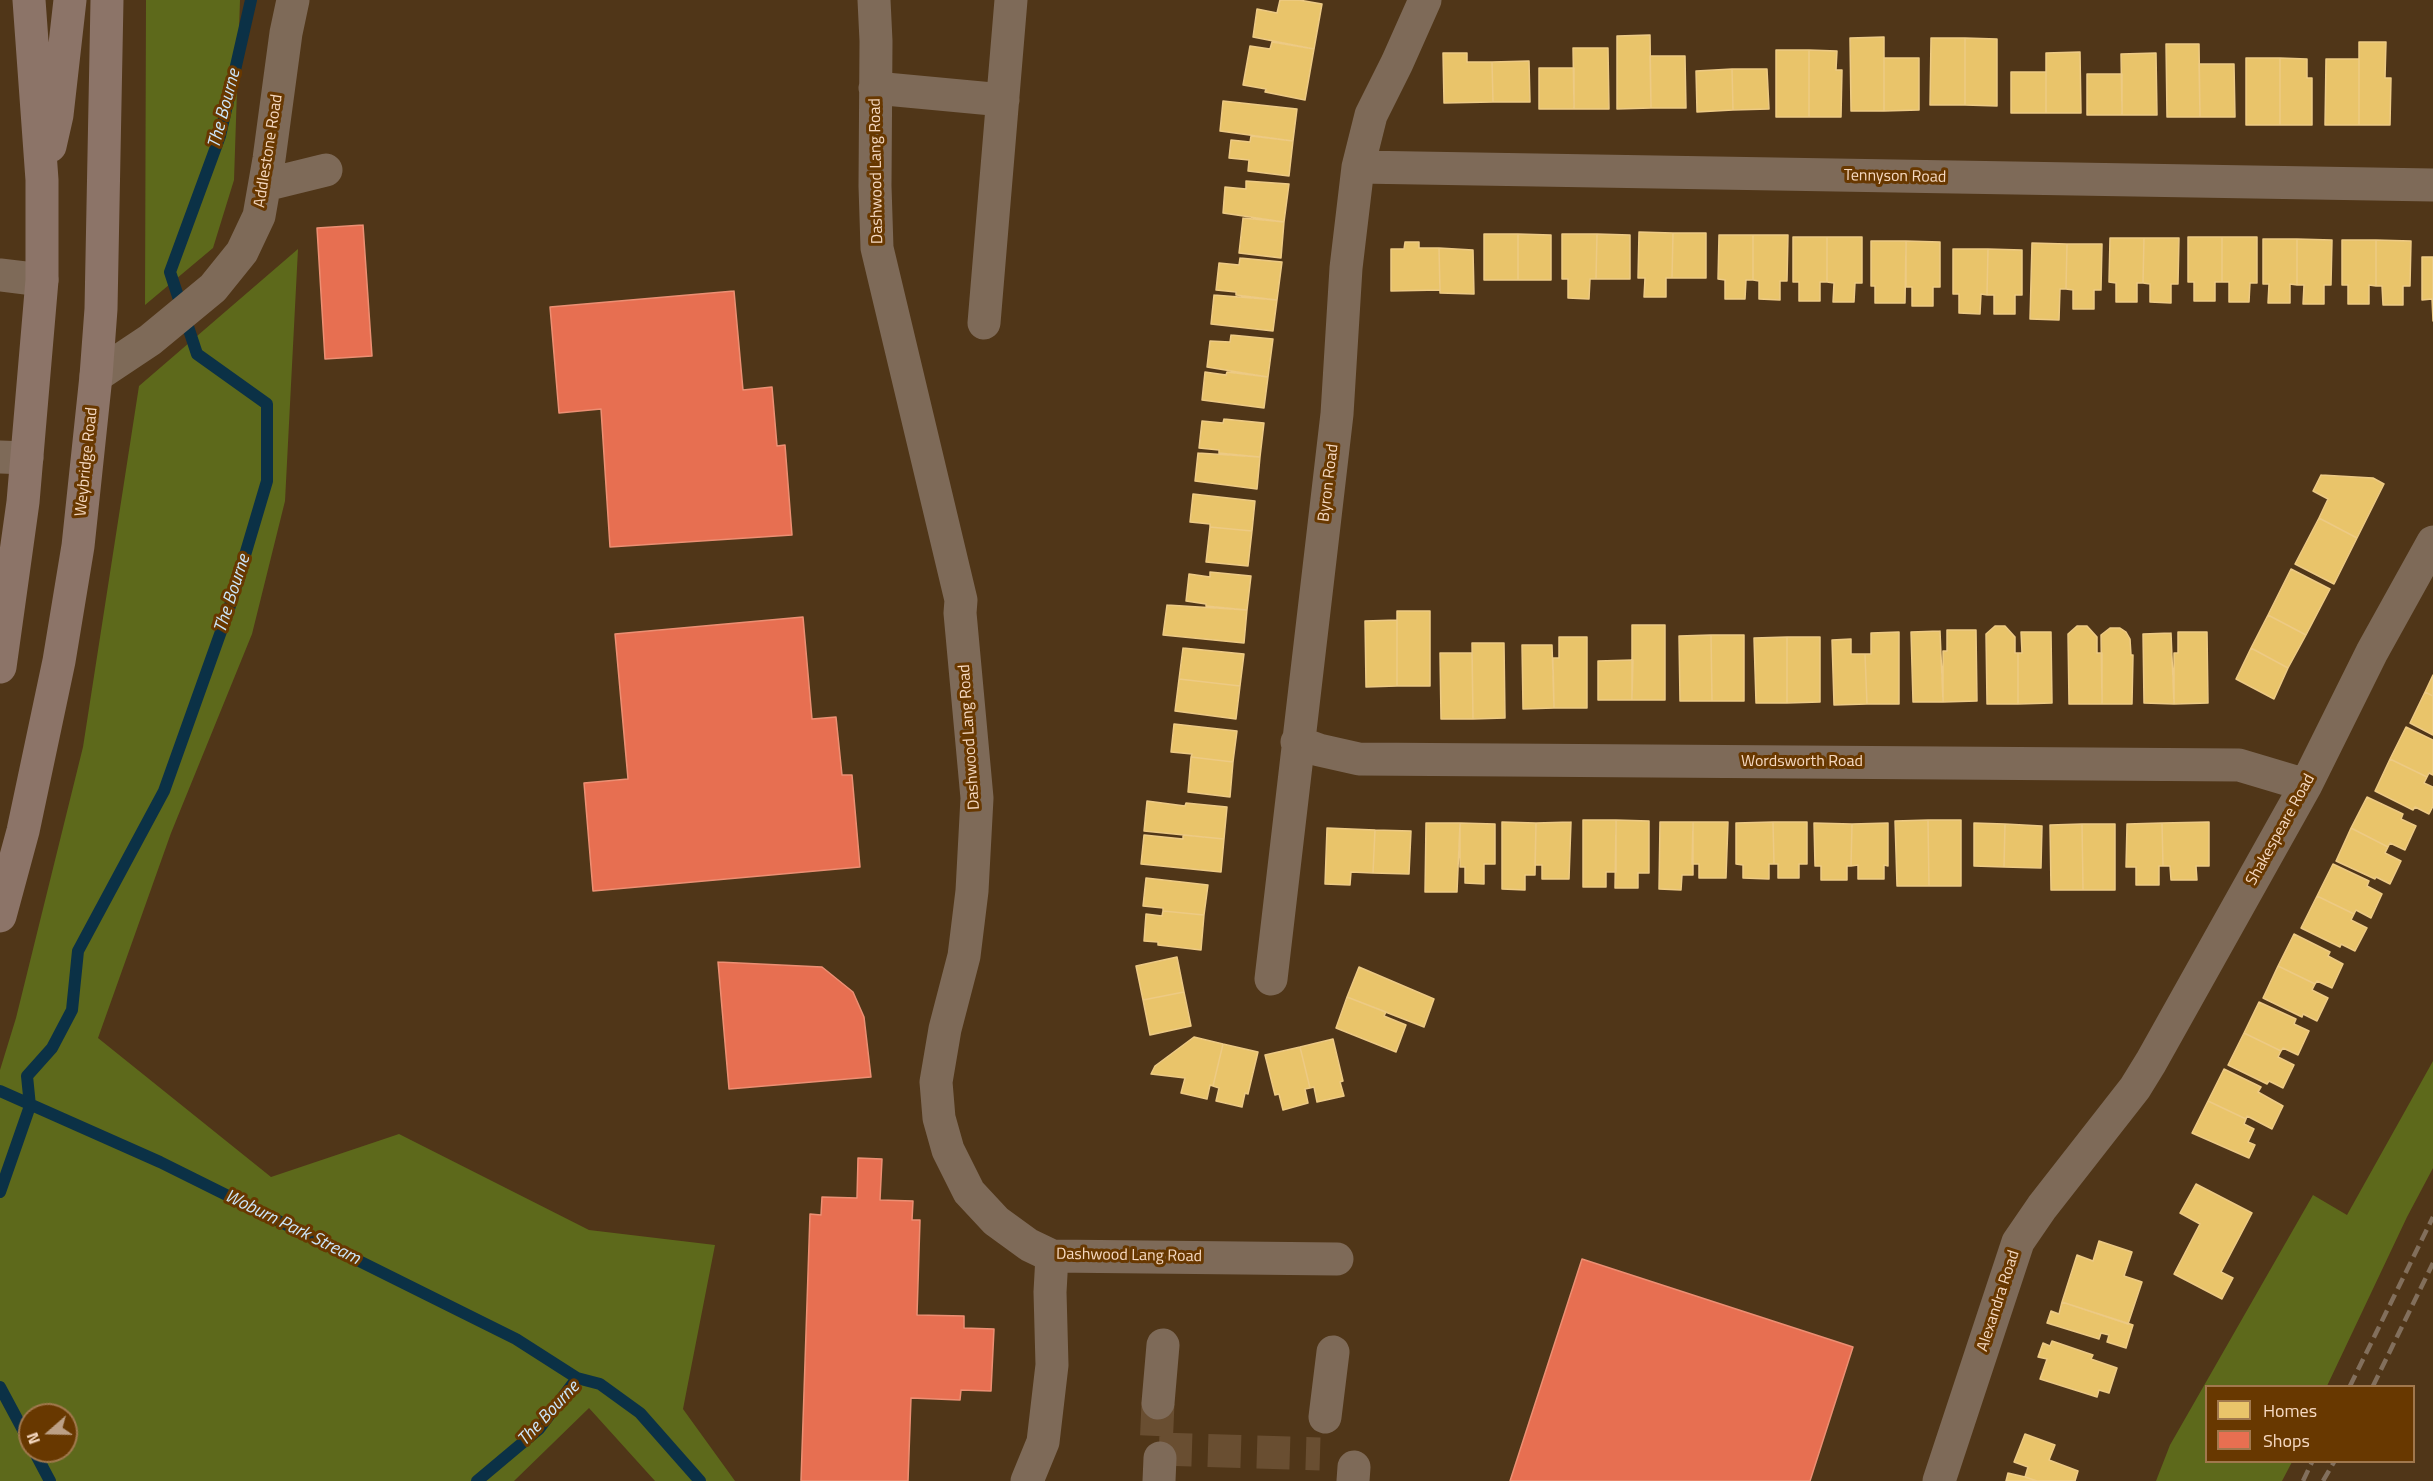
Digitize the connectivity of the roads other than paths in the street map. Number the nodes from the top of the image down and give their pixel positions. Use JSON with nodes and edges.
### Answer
{"nodes":[{"id":1,"x":29,"y":0,"type":"edge"},
{"id":2,"x":70,"y":0,"type":"edge"},
{"id":3,"x":107,"y":0,"type":"edge"},
{"id":4,"x":293,"y":0,"type":"edge"},
{"id":5,"x":874,"y":0,"type":"edge"},
{"id":6,"x":1011,"y":0,"type":"edge"},
{"id":7,"x":1425,"y":0,"type":"edge"},
{"id":8,"x":875,"y":88,"type":"junction"},
{"id":9,"x":1004,"y":100,"type":"junction"},
{"id":10,"x":1358,"y":167,"type":"junction"},
{"id":11,"x":326,"y":170,"type":"dead end"},
{"id":12,"x":42,"y":180,"type":"junction"},
{"id":13,"x":265,"y":185,"type":"junction"},
{"id":14,"x":2433,"y":185,"type":"edge"},
{"id":15,"x":0,"y":275,"type":"edge"},
{"id":16,"x":42,"y":280,"type":"junction"},
{"id":17,"x":984,"y":323,"type":"dead end"},
{"id":18,"x":96,"y":376,"type":"junction"},
{"id":19,"x":14,"y":457,"type":"edge"},
{"id":20,"x":2433,"y":542,"type":"edge"},
{"id":21,"x":0,"y":667,"type":"edge"},
{"id":22,"x":1297,"y":742,"type":"junction"},
{"id":23,"x":2306,"y":785,"type":"junction"},
{"id":24,"x":0,"y":916,"type":"edge"},
{"id":25,"x":1271,"y":979,"type":"dead end"},
{"id":26,"x":2116,"y":1111,"type":"joint"},
{"id":27,"x":1052,"y":1256,"type":"junction"},
{"id":28,"x":1336,"y":1259,"type":"dead end"},
{"id":29,"x":1163,"y":1344,"type":"dead end"},
{"id":30,"x":1333,"y":1352,"type":"dead end"},
{"id":31,"x":1158,"y":1403,"type":"tunnel mouth"},
{"id":32,"x":1325,"y":1417,"type":"dead end"},
{"id":33,"x":1028,"y":1481,"type":"edge"},
{"id":34,"x":1939,"y":1481,"type":"edge"}],
"edges":[{"from":1,"to":12,"type":"main road"},
{"from":2,"to":12,"type":"main road"},
{"from":3,"to":18,"type":"main road","name":"Weybridge Road"},
{"from":4,"to":13,"type":"street","name":"Addlestone Road"},
{"from":5,"to":8,"type":"street","name":"Dashwood Lang Road"},
{"from":6,"to":9,"type":"street"},
{"from":7,"to":10,"type":"street","name":"Byron Road"},
{"from":8,"to":9,"type":"street"},
{"from":8,"to":27,"type":"street","name":"Dashwood Lang Road"},
{"from":9,"to":17,"type":"street"},
{"from":10,"to":14,"type":"street","name":"Tennyson Road"},
{"from":10,"to":22,"type":"street","name":"Byron Road"},
{"from":11,"to":13,"type":"street"},
{"from":12,"to":16,"type":"main road"},
{"from":13,"to":18,"type":"street","name":"Addlestone Road"},
{"from":15,"to":16,"type":"street"},
{"from":16,"to":19,"type":"main road"},
{"from":18,"to":24,"type":"main road","name":"Weybridge Road"},
{"from":19,"to":21,"type":"main road"},
{"from":20,"to":23,"type":"street","name":"Shakespeare Road"},
{"from":22,"to":23,"type":"street","name":"Wordsworth Road"},
{"from":22,"to":25,"type":"street","name":"Byron Road"},
{"from":23,"to":26,"type":"street","name":"Shakespeare Road"},
{"from":26,"to":34,"type":"street","name":"Alexandra Road"},
{"from":27,"to":28,"type":"street","name":"Dashwood Lang Road"},
{"from":27,"to":33,"type":"street"},
{"from":29,"to":31,"type":"street"},
{"from":30,"to":32,"type":"street"}]}
